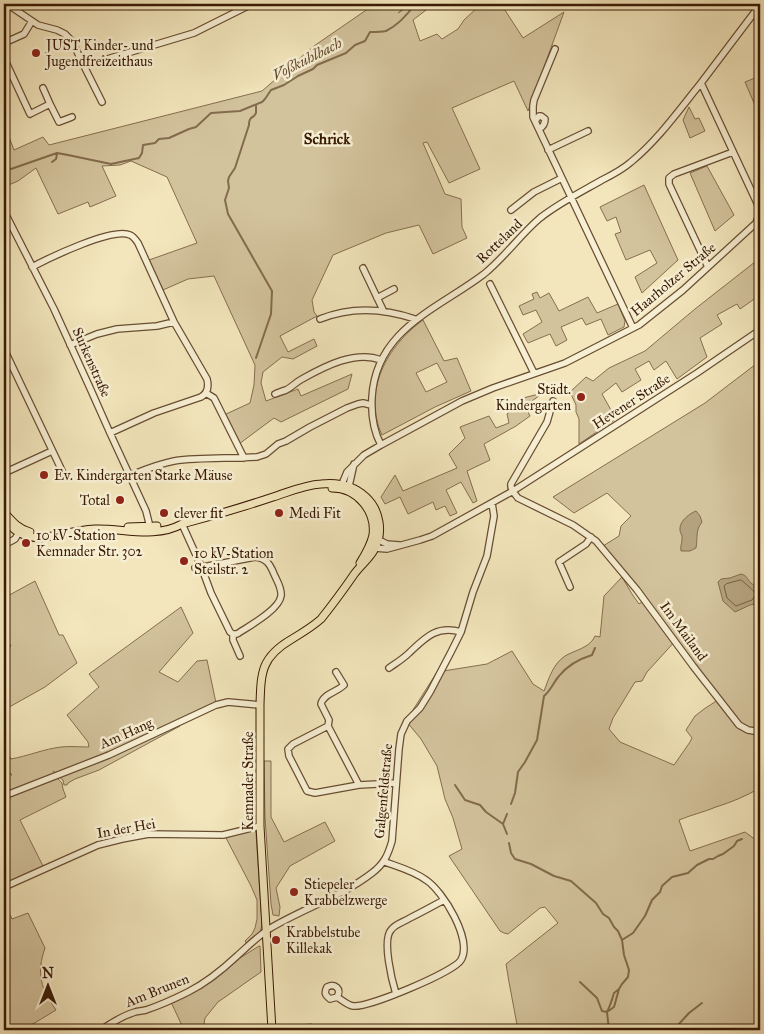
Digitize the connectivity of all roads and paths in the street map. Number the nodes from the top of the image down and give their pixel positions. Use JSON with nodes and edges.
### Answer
{"nodes":[{"id":1,"x":7,"y":4,"type":"edge"},
{"id":2,"x":252,"y":4,"type":"edge"},
{"id":3,"x":760,"y":5,"type":"edge"},
{"id":4,"x":32,"y":20,"type":"junction"},
{"id":5,"x":4,"y":43,"type":"edge"},
{"id":6,"x":555,"y":49,"type":"dead end"},
{"id":7,"x":4,"y":58,"type":"edge"},
{"id":8,"x":84,"y":66,"type":"junction"},
{"id":9,"x":701,"y":83,"type":"junction"},
{"id":10,"x":43,"y":88,"type":"dead end"},
{"id":11,"x":102,"y":102,"type":"dead end"},
{"id":12,"x":50,"y":104,"type":"junction"},
{"id":13,"x":72,"y":117,"type":"dead end"},
{"id":14,"x":535,"y":121,"type":"junction"},
{"id":15,"x":538,"y":129,"type":"junction"},
{"id":16,"x":588,"y":131,"type":"dead end"},
{"id":17,"x":548,"y":150,"type":"junction"},
{"id":18,"x":733,"y":152,"type":"junction"},
{"id":19,"x":562,"y":178,"type":"junction"},
{"id":20,"x":571,"y":198,"type":"junction"},
{"id":21,"x":511,"y":210,"type":"dead end"},
{"id":22,"x":4,"y":211,"type":"edge"},
{"id":23,"x":760,"y":211,"type":"edge"},
{"id":24,"x":32,"y":267,"type":"junction"},
{"id":25,"x":708,"y":267,"type":"junction"},
{"id":26,"x":364,"y":268,"type":"dead end"},
{"id":27,"x":375,"y":272,"type":"dead end"},
{"id":28,"x":367,"y":276,"type":"junction"},
{"id":29,"x":490,"y":284,"type":"dead end"},
{"id":30,"x":394,"y":289,"type":"dead end"},
{"id":31,"x":377,"y":298,"type":"junction"},
{"id":32,"x":511,"y":306,"type":"dead end"},
{"id":33,"x":383,"y":310,"type":"junction"},
{"id":34,"x":503,"y":311,"type":"junction"},
{"id":35,"x":320,"y":318,"type":"dead end"},
{"id":36,"x":416,"y":319,"type":"junction"},
{"id":37,"x":174,"y":322,"type":"junction"},
{"id":38,"x":633,"y":328,"type":"junction"},
{"id":39,"x":760,"y":330,"type":"edge"},
{"id":40,"x":70,"y":345,"type":"junction"},
{"id":41,"x":5,"y":349,"type":"edge"},
{"id":42,"x":381,"y":360,"type":"junction"},
{"id":43,"x":534,"y":373,"type":"junction"},
{"id":44,"x":206,"y":393,"type":"junction"},
{"id":45,"x":275,"y":394,"type":"dead end"},
{"id":46,"x":553,"y":400,"type":"dead end"},
{"id":47,"x":371,"y":404,"type":"junction"},
{"id":48,"x":110,"y":433,"type":"junction"},
{"id":49,"x":381,"y":444,"type":"junction"},
{"id":50,"x":52,"y":451,"type":"junction"},
{"id":51,"x":244,"y":458,"type":"junction"},
{"id":52,"x":4,"y":473,"type":"edge"},
{"id":53,"x":64,"y":475,"type":"dead end"},
{"id":54,"x":129,"y":476,"type":"junction"},
{"id":55,"x":345,"y":486,"type":"junction"},
{"id":56,"x":513,"y":491,"type":"junction"},
{"id":57,"x":492,"y":503,"type":"junction"},
{"id":58,"x":4,"y":512,"type":"edge"},
{"id":59,"x":4,"y":517,"type":"edge"},
{"id":60,"x":182,"y":524,"type":"junction"},
{"id":61,"x":150,"y":529,"type":"junction"},
{"id":62,"x":20,"y":531,"type":"junction"},
{"id":63,"x":591,"y":537,"type":"junction"},
{"id":64,"x":375,"y":543,"type":"junction"},
{"id":65,"x":4,"y":545,"type":"edge"},
{"id":66,"x":198,"y":567,"type":"junction"},
{"id":67,"x":570,"y":587,"type":"dead end"},
{"id":68,"x":461,"y":632,"type":"junction"},
{"id":69,"x":233,"y":634,"type":"junction"},
{"id":70,"x":4,"y":637,"type":"edge"},
{"id":71,"x":4,"y":646,"type":"edge"},
{"id":72,"x":240,"y":656,"type":"dead end"},
{"id":73,"x":389,"y":668,"type":"dead end"},
{"id":74,"x":336,"y":672,"type":"dead end"},
{"id":75,"x":260,"y":705,"type":"junction"},
{"id":76,"x":328,"y":726,"type":"junction"},
{"id":77,"x":760,"y":732,"type":"edge"},
{"id":78,"x":396,"y":783,"type":"junction"},
{"id":79,"x":359,"y":785,"type":"junction"},
{"id":80,"x":4,"y":796,"type":"edge"},
{"id":81,"x":260,"y":826,"type":"junction"},
{"id":82,"x":384,"y":862,"type":"junction"},
{"id":83,"x":4,"y":887,"type":"edge"},
{"id":84,"x":444,"y":900,"type":"junction"},
{"id":85,"x":266,"y":931,"type":"junction"},
{"id":86,"x":396,"y":994,"type":"junction"},
{"id":87,"x":336,"y":997,"type":"dead end"},
{"id":88,"x":101,"y":1030,"type":"edge"},
{"id":89,"x":272,"y":1030,"type":"edge"}],
"edges":[{"from":1,"to":4,"type":"street"},
{"from":2,"to":8,"type":"street"},
{"from":3,"to":9,"type":"street"},
{"from":4,"to":5,"type":"street"},
{"from":4,"to":8,"type":"street"},
{"from":6,"to":14,"type":"street"},
{"from":7,"to":12,"type":"street"},
{"from":8,"to":11,"type":"street"},
{"from":9,"to":18,"type":"street","name":"Haarholzer Straße"},
{"from":9,"to":20,"type":"street","name":"Rotteland"},
{"from":10,"to":12,"type":"street"},
{"from":12,"to":13,"type":"street"},
{"from":14,"to":15,"type":"street"},
{"from":14,"to":15,"type":"street"},
{"from":15,"to":17,"type":"street"},
{"from":16,"to":17,"type":"street"},
{"from":17,"to":19,"type":"street"},
{"from":18,"to":23,"type":"street","name":"Haarholzer Straße"},
{"from":18,"to":25,"type":"street"},
{"from":19,"to":20,"type":"street"},
{"from":19,"to":21,"type":"street"},
{"from":20,"to":36,"type":"street","name":"Rotteland"},
{"from":20,"to":38,"type":"street"},
{"from":22,"to":24,"type":"street","name":"Surkenstraße"},
{"from":23,"to":25,"type":"street","name":"Haarholzer Straße"},
{"from":24,"to":37,"type":"street"},
{"from":24,"to":40,"type":"street","name":"Surkenstraße"},
{"from":25,"to":38,"type":"street","name":"Haarholzer Straße"},
{"from":26,"to":28,"type":"street"},
{"from":27,"to":28,"type":"street"},
{"from":28,"to":31,"type":"street"},
{"from":29,"to":34,"type":"street"},
{"from":30,"to":31,"type":"street"},
{"from":31,"to":33,"type":"street"},
{"from":32,"to":34,"type":"street"},
{"from":33,"to":35,"type":"street"},
{"from":33,"to":36,"type":"street"},
{"from":34,"to":43,"type":"street"},
{"from":36,"to":42,"type":"street","name":"Rotteland"},
{"from":37,"to":40,"type":"street"},
{"from":37,"to":44,"type":"street"},
{"from":38,"to":43,"type":"street","name":"Haarholzer Straße"},
{"from":39,"to":56,"type":"street","name":"Hevener Straße"},
{"from":40,"to":48,"type":"street","name":"Surkenstraße"},
{"from":41,"to":50,"type":"street"},
{"from":42,"to":45,"type":"street"},
{"from":42,"to":47,"type":"street","name":"Rotteland"},
{"from":43,"to":49,"type":"street","name":"Haarholzer Straße"},
{"from":44,"to":48,"type":"street"},
{"from":44,"to":51,"type":"street"},
{"from":46,"to":56,"type":"street"},
{"from":47,"to":49,"type":"street","name":"Rotteland"},
{"from":47,"to":51,"type":"street"},
{"from":48,"to":54,"type":"street","name":"Surkenstraße"},
{"from":49,"to":55,"type":"street","name":"Haarholzer Straße"},
{"from":50,"to":52,"type":"street"},
{"from":50,"to":53,"type":"street"},
{"from":51,"to":54,"type":"street"},
{"from":54,"to":61,"type":"street","name":"Surkenstraße"},
{"from":55,"to":60,"type":"main road"},
{"from":55,"to":64,"type":"main road"},
{"from":56,"to":57,"type":"street","name":"Hevener Straße"},
{"from":56,"to":63,"type":"street","name":"Im Mailand"},
{"from":57,"to":64,"type":"street","name":"Hevener Straße"},
{"from":57,"to":68,"type":"street","name":"Galgenfeldstraße"},
{"from":58,"to":62,"type":"main road"},
{"from":59,"to":62,"type":"main road"},
{"from":60,"to":61,"type":"main road"},
{"from":60,"to":66,"type":"street"},
{"from":61,"to":62,"type":"main road"},
{"from":62,"to":65,"type":"street"},
{"from":63,"to":67,"type":"street"},
{"from":63,"to":77,"type":"street","name":"Im Mailand"},
{"from":64,"to":75,"type":"main road","name":"Kemnader Straße"},
{"from":66,"to":69,"type":"street"},
{"from":66,"to":69,"type":"street"},
{"from":68,"to":73,"type":"street"},
{"from":68,"to":78,"type":"street","name":"Galgenfeldstraße"},
{"from":69,"to":72,"type":"street"},
{"from":70,"to":71,"type":"street"},
{"from":74,"to":76,"type":"street"},
{"from":75,"to":80,"type":"street","name":"Am Hang"},
{"from":75,"to":81,"type":"main road","name":"Kemnader Straße"},
{"from":76,"to":79,"type":"street"},
{"from":76,"to":79,"type":"street"},
{"from":78,"to":79,"type":"street"},
{"from":78,"to":82,"type":"street","name":"Galgenfeldstraße"},
{"from":81,"to":83,"type":"street","name":"In der Hei"},
{"from":81,"to":85,"type":"main road","name":"Kemnader Straße"},
{"from":82,"to":84,"type":"street"},
{"from":82,"to":85,"type":"street"},
{"from":84,"to":86,"type":"street"},
{"from":84,"to":86,"type":"street"},
{"from":85,"to":88,"type":"street","name":"Am Brunen"},
{"from":85,"to":89,"type":"main road","name":"Kemnader Straße"},
{"from":86,"to":87,"type":"street"}]}
